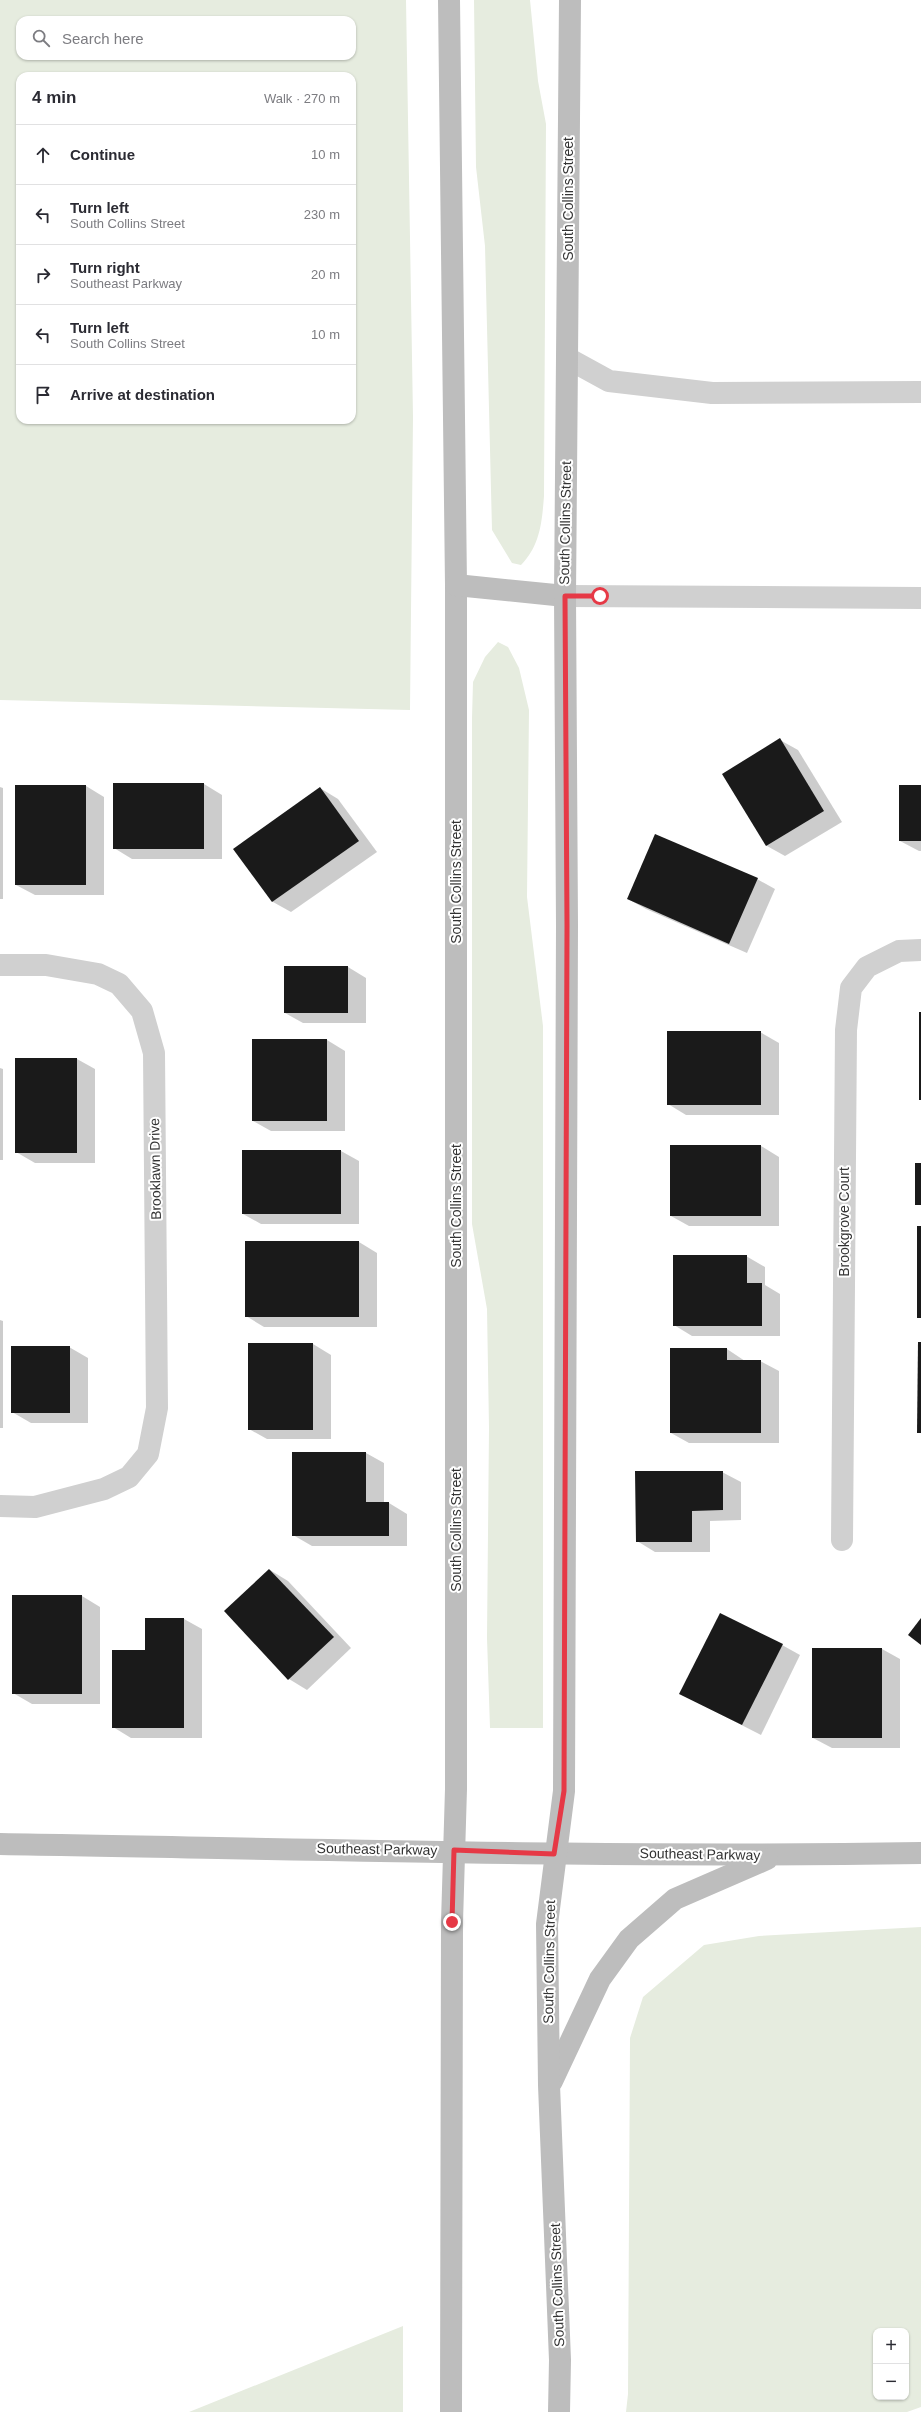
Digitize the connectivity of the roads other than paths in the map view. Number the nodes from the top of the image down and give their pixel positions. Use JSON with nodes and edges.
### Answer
{"nodes":[{"id":1,"x":449,"y":0,"type":"edge"},
{"id":2,"x":570,"y":0,"type":"edge"},
{"id":3,"x":567,"y":358,"type":"junction"},
{"id":4,"x":921,"y":392,"type":"edge"},
{"id":5,"x":456,"y":585,"type":"junction"},
{"id":6,"x":565,"y":596,"type":"junction"},
{"id":7,"x":921,"y":598,"type":"edge"},
{"id":8,"x":921,"y":950,"type":"edge"},
{"id":9,"x":0,"y":965,"type":"edge"},
{"id":10,"x":0,"y":1506,"type":"edge"},
{"id":11,"x":842,"y":1540,"type":"dead end"},
{"id":12,"x":0,"y":1844,"type":"edge"},
{"id":13,"x":454,"y":1850,"type":"junction"},
{"id":14,"x":921,"y":1853,"type":"edge"},
{"id":15,"x":554,"y":1854,"type":"junction"},
{"id":16,"x":774,"y":1856,"type":"junction"},
{"id":17,"x":550,"y":2085,"type":"junction"},
{"id":18,"x":451,"y":2412,"type":"edge"},
{"id":19,"x":559,"y":2412,"type":"edge"}],
"edges":[{"from":1,"to":5,"type":"main road","name":"South Collins Street"},
{"from":2,"to":3,"type":"main road","name":"South Collins Street"},
{"from":3,"to":4,"type":"street"},
{"from":3,"to":6,"type":"main road","name":"South Collins Street"},
{"from":5,"to":6,"type":"main road"},
{"from":5,"to":13,"type":"main road","name":"South Collins Street"},
{"from":6,"to":7,"type":"street"},
{"from":6,"to":15,"type":"main road","name":"South Collins Street"},
{"from":8,"to":11,"type":"street","name":"Brookgrove Court"},
{"from":9,"to":10,"type":"street","name":"Brooklawn Drive"},
{"from":12,"to":13,"type":"main road","name":"Southeast Parkway"},
{"from":13,"to":15,"type":"main road","name":"Southeast Parkway"},
{"from":13,"to":18,"type":"main road","name":"South Collins Street"},
{"from":14,"to":16,"type":"main road","name":"Southeast Parkway"},
{"from":15,"to":16,"type":"main road","name":"Southeast Parkway"},
{"from":15,"to":17,"type":"main road","name":"South Collins Street"},
{"from":16,"to":17,"type":"main road"},
{"from":17,"to":19,"type":"main road","name":"South Collins Street"}]}
